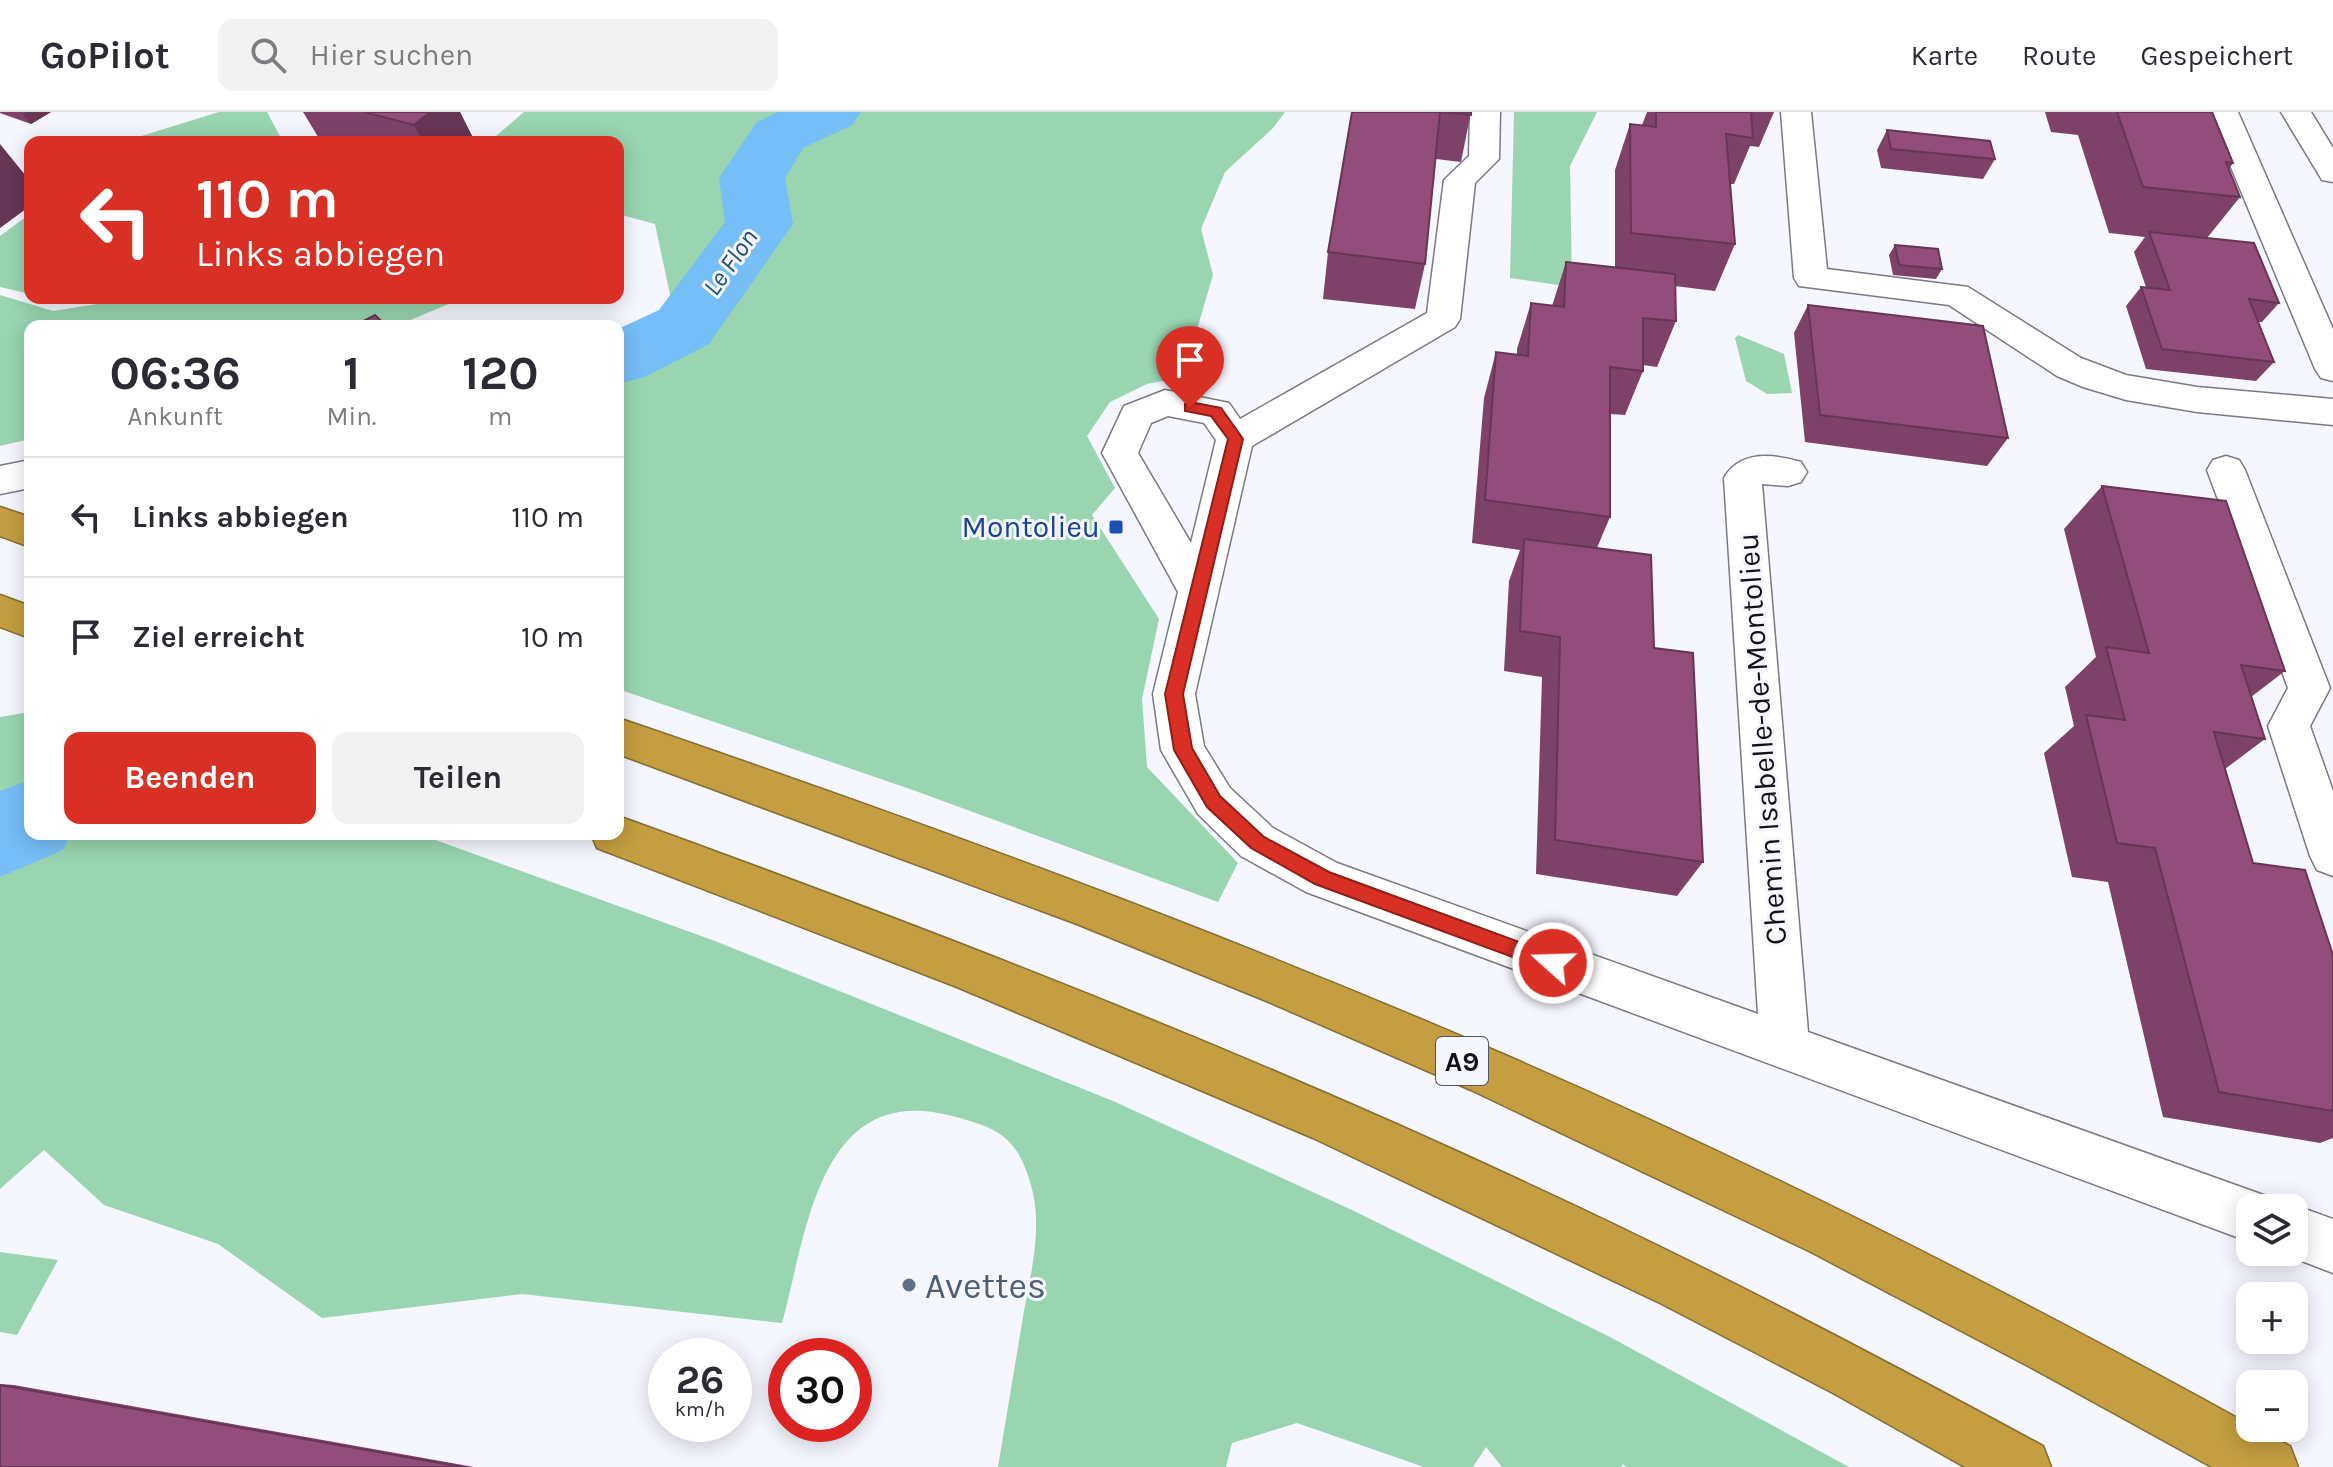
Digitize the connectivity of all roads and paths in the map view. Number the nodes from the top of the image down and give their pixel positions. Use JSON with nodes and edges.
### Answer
{"nodes":[{"id":1,"x":1485,"y":112,"type":"edge"},
{"id":2,"x":1796,"y":112,"type":"edge"},
{"id":3,"x":2223,"y":112,"type":"edge"},
{"id":4,"x":2296,"y":112,"type":"edge"},
{"id":5,"x":2329,"y":155,"type":"edge"},
{"id":6,"x":2333,"y":369,"type":"edge"},
{"id":7,"x":2333,"y":412,"type":"edge"},
{"id":8,"x":1235,"y":439,"type":"junction"},
{"id":9,"x":2226,"y":470,"type":"dead end"},
{"id":10,"x":1788,"y":472,"type":"dead end"},
{"id":11,"x":24,"y":475,"type":"edge"},
{"id":12,"x":0,"y":480,"type":"edge"},
{"id":13,"x":0,"y":521,"type":"edge"},
{"id":14,"x":24,"y":530,"type":"edge"},
{"id":15,"x":1199,"y":593,"type":"junction"},
{"id":16,"x":0,"y":611,"type":"edge"},
{"id":17,"x":24,"y":620,"type":"edge"},
{"id":18,"x":624,"y":738,"type":"edge"},
{"id":19,"x":624,"y":838,"type":"edge"},
{"id":20,"x":2333,"y":856,"type":"edge"},
{"id":21,"x":1785,"y":1048,"type":"junction"},
{"id":22,"x":2236,"y":1211,"type":"edge"},
{"id":23,"x":2308,"y":1237,"type":"edge"},
{"id":24,"x":2333,"y":1246,"type":"edge"},
{"id":25,"x":2022,"y":1467,"type":"edge"},
{"id":26,"x":2269,"y":1467,"type":"edge"}],
"edges":[{"from":1,"to":8,"type":"street"},
{"from":2,"to":7,"type":"street"},
{"from":3,"to":6,"type":"street"},
{"from":4,"to":5,"type":"street"},
{"from":8,"to":15,"type":"street"},
{"from":8,"to":15,"type":"street"},
{"from":9,"to":20,"type":"street"},
{"from":10,"to":21,"type":"street","name":"Chemin Isabelle-de-Montolieu"},
{"from":11,"to":12,"type":"street"},
{"from":13,"to":14,"type":"highway"},
{"from":15,"to":21,"type":"street"},
{"from":16,"to":17,"type":"highway"},
{"from":18,"to":26,"type":"highway","number":"A9"},
{"from":19,"to":25,"type":"highway"},
{"from":21,"to":22,"type":"street"},
{"from":23,"to":24,"type":"street"}]}
